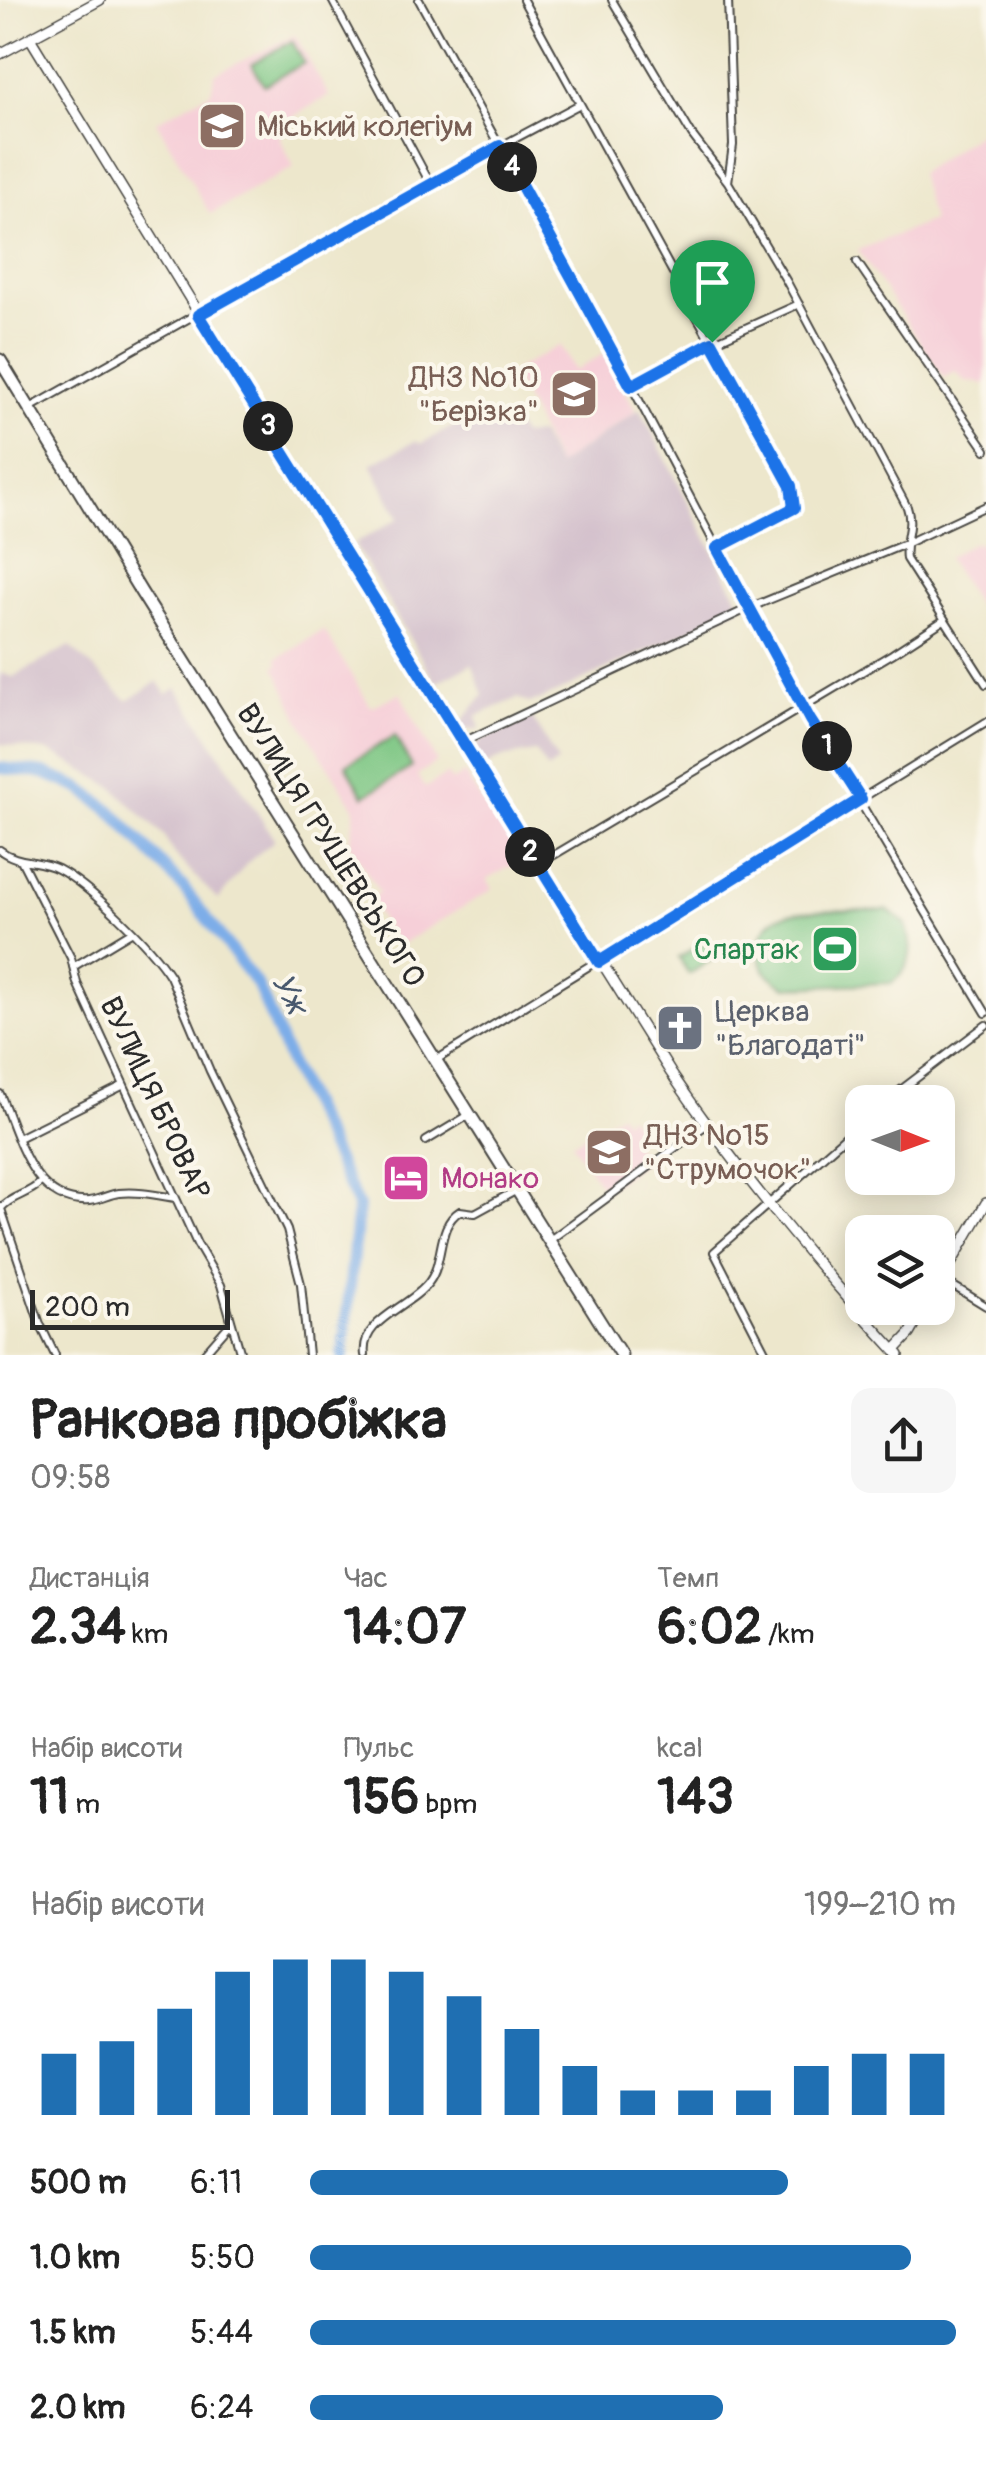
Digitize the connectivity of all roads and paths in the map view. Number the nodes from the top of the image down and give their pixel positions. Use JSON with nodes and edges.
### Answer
{"nodes":[{"id":1,"x":100,"y":0,"type":"edge"},
{"id":2,"x":332,"y":0,"type":"edge"},
{"id":3,"x":419,"y":0,"type":"edge"},
{"id":4,"x":523,"y":0,"type":"edge"},
{"id":5,"x":612,"y":0,"type":"edge"},
{"id":6,"x":728,"y":0,"type":"edge"},
{"id":7,"x":30,"y":38,"type":"junction"},
{"id":8,"x":0,"y":54,"type":"edge"},
{"id":9,"x":580,"y":104,"type":"junction"},
{"id":10,"x":500,"y":146,"type":"junction"},
{"id":11,"x":728,"y":182,"type":"junction"},
{"id":12,"x":430,"y":183,"type":"junction"},
{"id":13,"x":857,"y":262,"type":"dead end"},
{"id":14,"x":799,"y":304,"type":"junction"},
{"id":15,"x":198,"y":315,"type":"junction"},
{"id":16,"x":712,"y":342,"type":"junction"},
{"id":17,"x":0,"y":360,"type":"edge"},
{"id":18,"x":631,"y":386,"type":"junction"},
{"id":19,"x":29,"y":408,"type":"junction"},
{"id":20,"x":986,"y":450,"type":"edge"},
{"id":21,"x":986,"y":506,"type":"edge"},
{"id":22,"x":905,"y":544,"type":"junction"},
{"id":23,"x":717,"y":548,"type":"junction"},
{"id":24,"x":749,"y":608,"type":"junction"},
{"id":25,"x":944,"y":620,"type":"junction"},
{"id":26,"x":986,"y":684,"type":"edge"},
{"id":27,"x":802,"y":707,"type":"junction"},
{"id":28,"x":986,"y":722,"type":"edge"},
{"id":29,"x":462,"y":742,"type":"junction"},
{"id":30,"x":861,"y":799,"type":"junction"},
{"id":31,"x":0,"y":850,"type":"edge"},
{"id":32,"x":21,"y":861,"type":"junction"},
{"id":33,"x":538,"y":865,"type":"junction"},
{"id":34,"x":130,"y":932,"type":"junction"},
{"id":35,"x":599,"y":962,"type":"junction"},
{"id":36,"x":74,"y":967,"type":"junction"},
{"id":37,"x":986,"y":1012,"type":"edge"},
{"id":38,"x":986,"y":1025,"type":"edge"},
{"id":39,"x":436,"y":1060,"type":"junction"},
{"id":40,"x":124,"y":1085,"type":"junction"},
{"id":41,"x":907,"y":1085,"type":"edge"},
{"id":42,"x":0,"y":1094,"type":"edge"},
{"id":43,"x":470,"y":1114,"type":"junction"},
{"id":44,"x":706,"y":1125,"type":"junction"},
{"id":45,"x":845,"y":1137,"type":"edge"},
{"id":46,"x":18,"y":1138,"type":"junction"},
{"id":47,"x":426,"y":1141,"type":"dead end"},
{"id":48,"x":40,"y":1184,"type":"junction"},
{"id":49,"x":518,"y":1189,"type":"junction"},
{"id":50,"x":176,"y":1198,"type":"junction"},
{"id":51,"x":770,"y":1202,"type":"junction"},
{"id":52,"x":986,"y":1203,"type":"edge"},
{"id":53,"x":0,"y":1207,"type":"edge"},
{"id":54,"x":550,"y":1240,"type":"junction"},
{"id":55,"x":955,"y":1256,"type":"edge"},
{"id":56,"x":955,"y":1290,"type":"edge"},
{"id":57,"x":986,"y":1306,"type":"edge"},
{"id":58,"x":230,"y":1324,"type":"junction"},
{"id":59,"x":915,"y":1325,"type":"edge"},
{"id":60,"x":897,"y":1352,"type":"edge"},
{"id":61,"x":55,"y":1355,"type":"edge"},
{"id":62,"x":202,"y":1355,"type":"edge"},
{"id":63,"x":241,"y":1355,"type":"edge"},
{"id":64,"x":308,"y":1355,"type":"edge"},
{"id":65,"x":365,"y":1355,"type":"edge"},
{"id":66,"x":620,"y":1355,"type":"edge"},
{"id":67,"x":768,"y":1355,"type":"edge"}],
"edges":[{"from":1,"to":7,"type":"street"},
{"from":2,"to":12,"type":"street"},
{"from":3,"to":10,"type":"street"},
{"from":4,"to":9,"type":"street"},
{"from":5,"to":11,"type":"street"},
{"from":6,"to":11,"type":"street"},
{"from":7,"to":8,"type":"street"},
{"from":7,"to":15,"type":"street"},
{"from":9,"to":10,"type":"street"},
{"from":9,"to":16,"type":"street"},
{"from":10,"to":12,"type":"street"},
{"from":10,"to":18,"type":"street"},
{"from":11,"to":14,"type":"street"},
{"from":12,"to":15,"type":"street"},
{"from":13,"to":20,"type":"street"},
{"from":14,"to":16,"type":"street"},
{"from":14,"to":22,"type":"street"},
{"from":15,"to":19,"type":"street"},
{"from":15,"to":29,"type":"street"},
{"from":16,"to":18,"type":"street"},
{"from":16,"to":23,"type":"street"},
{"from":17,"to":19,"type":"highway","name":"ВУЛИЦЯ ГРУШЕВСЬКОГО"},
{"from":18,"to":23,"type":"street"},
{"from":19,"to":39,"type":"highway","name":"ВУЛИЦЯ ГРУШЕВСЬКОГО"},
{"from":21,"to":22,"type":"street"},
{"from":22,"to":24,"type":"street"},
{"from":22,"to":25,"type":"street"},
{"from":23,"to":24,"type":"street"},
{"from":24,"to":27,"type":"street"},
{"from":24,"to":29,"type":"street"},
{"from":25,"to":26,"type":"street"},
{"from":25,"to":27,"type":"street"},
{"from":27,"to":30,"type":"street"},
{"from":27,"to":33,"type":"street"},
{"from":28,"to":30,"type":"street"},
{"from":29,"to":33,"type":"street"},
{"from":30,"to":35,"type":"street"},
{"from":30,"to":37,"type":"street"},
{"from":31,"to":32,"type":"street"},
{"from":32,"to":34,"type":"street"},
{"from":32,"to":36,"type":"street","name":"ВУЛИЦЯ БРОВАР"},
{"from":33,"to":35,"type":"street"},
{"from":34,"to":36,"type":"street"},
{"from":34,"to":64,"type":"street"},
{"from":35,"to":39,"type":"street"},
{"from":35,"to":44,"type":"street"},
{"from":36,"to":40,"type":"street","name":"ВУЛИЦЯ БРОВАР"},
{"from":38,"to":41,"type":"street"},
{"from":39,"to":43,"type":"highway","name":"ВУЛИЦЯ ГРУШЕВСЬКОГО"},
{"from":40,"to":46,"type":"street"},
{"from":40,"to":50,"type":"street","name":"ВУЛИЦЯ БРОВАР"},
{"from":42,"to":46,"type":"street"},
{"from":43,"to":47,"type":"street"},
{"from":43,"to":49,"type":"highway","name":"ВУЛИЦЯ ГРУШЕВСЬКОГО"},
{"from":44,"to":51,"type":"street"},
{"from":44,"to":54,"type":"street"},
{"from":45,"to":51,"type":"street"},
{"from":46,"to":48,"type":"street"},
{"from":48,"to":50,"type":"street"},
{"from":48,"to":53,"type":"street"},
{"from":49,"to":54,"type":"highway","name":"ВУЛИЦЯ ГРУШЕВСЬКОГО"},
{"from":49,"to":65,"type":"street"},
{"from":50,"to":58,"type":"street","name":"ВУЛИЦЯ БРОВАР"},
{"from":51,"to":60,"type":"street"},
{"from":51,"to":67,"type":"street"},
{"from":52,"to":55,"type":"street"},
{"from":53,"to":61,"type":"street"},
{"from":54,"to":66,"type":"highway","name":"ВУЛИЦЯ ГРУШЕВСЬКОГО"},
{"from":56,"to":57,"type":"street"},
{"from":58,"to":62,"type":"street"},
{"from":58,"to":63,"type":"street","name":"ВУЛИЦЯ БРОВАР"},
{"from":59,"to":60,"type":"street"}]}
